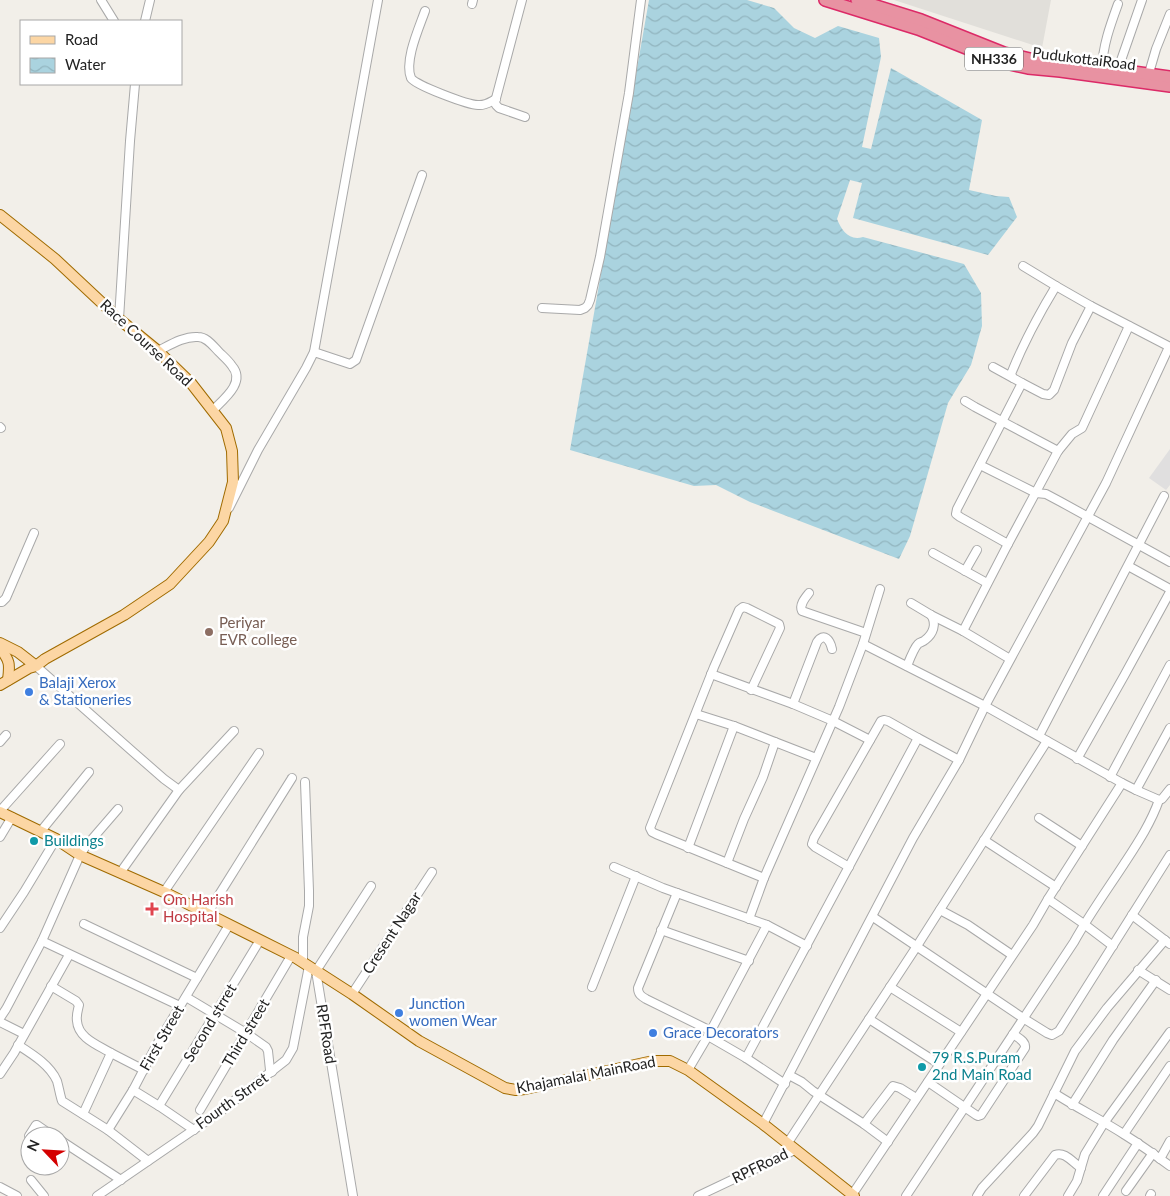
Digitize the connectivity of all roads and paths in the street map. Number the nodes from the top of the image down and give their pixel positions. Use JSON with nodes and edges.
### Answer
{"nodes":[{"id":1,"x":101,"y":0,"type":"edge"},
{"id":2,"x":150,"y":0,"type":"edge"},
{"id":3,"x":378,"y":0,"type":"edge"},
{"id":4,"x":522,"y":0,"type":"edge"},
{"id":5,"x":642,"y":0,"type":"edge"},
{"id":6,"x":825,"y":0,"type":"edge"},
{"id":7,"x":857,"y":0,"type":"edge"},
{"id":8,"x":1142,"y":0,"type":"edge"},
{"id":9,"x":1118,"y":4,"type":"dead end"},
{"id":10,"x":425,"y":11,"type":"dead end"},
{"id":11,"x":1170,"y":14,"type":"edge"},
{"id":12,"x":113,"y":20,"type":"edge"},
{"id":13,"x":145,"y":20,"type":"edge"},
{"id":14,"x":1102,"y":68,"type":"junction"},
{"id":15,"x":1118,"y":70,"type":"junction"},
{"id":16,"x":1149,"y":73,"type":"junction"},
{"id":17,"x":1170,"y":77,"type":"edge"},
{"id":18,"x":135,"y":85,"type":"edge"},
{"id":19,"x":1170,"y":86,"type":"edge"},
{"id":20,"x":496,"y":99,"type":"junction"},
{"id":21,"x":526,"y":117,"type":"dead end"},
{"id":22,"x":422,"y":175,"type":"dead end"},
{"id":23,"x":0,"y":215,"type":"edge"},
{"id":24,"x":1023,"y":266,"type":"dead end"},
{"id":25,"x":1056,"y":286,"type":"junction"},
{"id":26,"x":1091,"y":306,"type":"junction"},
{"id":27,"x":542,"y":308,"type":"dead end"},
{"id":28,"x":119,"y":319,"type":"junction"},
{"id":29,"x":1129,"y":326,"type":"junction"},
{"id":30,"x":1170,"y":347,"type":"edge"},
{"id":31,"x":158,"y":351,"type":"junction"},
{"id":32,"x":314,"y":352,"type":"junction"},
{"id":33,"x":993,"y":367,"type":"dead end"},
{"id":34,"x":1013,"y":378,"type":"junction"},
{"id":35,"x":1022,"y":383,"type":"junction"},
{"id":36,"x":965,"y":400,"type":"dead end"},
{"id":37,"x":213,"y":410,"type":"junction"},
{"id":38,"x":1002,"y":422,"type":"junction"},
{"id":39,"x":1058,"y":451,"type":"junction"},
{"id":40,"x":980,"y":465,"type":"junction"},
{"id":41,"x":1036,"y":493,"type":"junction"},
{"id":42,"x":1164,"y":496,"type":"dead end"},
{"id":43,"x":1088,"y":516,"type":"junction"},
{"id":44,"x":223,"y":521,"type":"junction"},
{"id":45,"x":34,"y":532,"type":"dead end"},
{"id":46,"x":1008,"y":544,"type":"junction"},
{"id":47,"x":1139,"y":545,"type":"junction"},
{"id":48,"x":977,"y":550,"type":"dead end"},
{"id":49,"x":933,"y":552,"type":"dead end"},
{"id":50,"x":1170,"y":562,"type":"edge"},
{"id":51,"x":1130,"y":567,"type":"dead end"},
{"id":52,"x":965,"y":571,"type":"junction"},
{"id":53,"x":987,"y":583,"type":"junction"},
{"id":54,"x":880,"y":589,"type":"dead end"},
{"id":55,"x":1170,"y":591,"type":"edge"},
{"id":56,"x":809,"y":593,"type":"dead end"},
{"id":57,"x":0,"y":602,"type":"edge"},
{"id":58,"x":911,"y":603,"type":"dead end"},
{"id":59,"x":931,"y":616,"type":"junction"},
{"id":60,"x":963,"y":631,"type":"junction"},
{"id":61,"x":866,"y":633,"type":"junction"},
{"id":62,"x":0,"y":643,"type":"edge"},
{"id":63,"x":863,"y":644,"type":"junction"},
{"id":64,"x":0,"y":648,"type":"edge"},
{"id":65,"x":832,"y":649,"type":"dead end"},
{"id":66,"x":1010,"y":659,"type":"junction"},
{"id":67,"x":1170,"y":665,"type":"edge"},
{"id":68,"x":36,"y":666,"type":"junction"},
{"id":69,"x":907,"y":666,"type":"junction"},
{"id":70,"x":711,"y":674,"type":"junction"},
{"id":71,"x":4,"y":682,"type":"edge"},
{"id":72,"x":751,"y":690,"type":"junction"},
{"id":73,"x":792,"y":704,"type":"junction"},
{"id":74,"x":985,"y":706,"type":"junction"},
{"id":75,"x":696,"y":714,"type":"junction"},
{"id":76,"x":833,"y":721,"type":"junction"},
{"id":77,"x":734,"y":726,"type":"junction"},
{"id":78,"x":1170,"y":728,"type":"edge"},
{"id":79,"x":234,"y":731,"type":"dead end"},
{"id":80,"x":6,"y":735,"type":"dead end"},
{"id":81,"x":1039,"y":736,"type":"junction"},
{"id":82,"x":918,"y":738,"type":"junction"},
{"id":83,"x":870,"y":740,"type":"junction"},
{"id":84,"x":1047,"y":741,"type":"junction"},
{"id":85,"x":0,"y":742,"type":"edge"},
{"id":86,"x":775,"y":742,"type":"junction"},
{"id":87,"x":60,"y":744,"type":"dead end"},
{"id":88,"x":259,"y":753,"type":"dead end"},
{"id":89,"x":816,"y":758,"type":"junction"},
{"id":90,"x":1077,"y":759,"type":"junction"},
{"id":91,"x":959,"y":760,"type":"junction"},
{"id":92,"x":88,"y":772,"type":"dead end"},
{"id":93,"x":1110,"y":777,"type":"junction"},
{"id":94,"x":292,"y":778,"type":"dead end"},
{"id":95,"x":305,"y":782,"type":"dead end"},
{"id":96,"x":1122,"y":783,"type":"junction"},
{"id":97,"x":1170,"y":789,"type":"edge"},
{"id":98,"x":179,"y":790,"type":"junction"},
{"id":99,"x":1136,"y":790,"type":"junction"},
{"id":100,"x":1159,"y":800,"type":"junction"},
{"id":101,"x":118,"y":808,"type":"dead end"},
{"id":102,"x":0,"y":812,"type":"edge"},
{"id":103,"x":12,"y":817,"type":"junction"},
{"id":104,"x":1039,"y":818,"type":"dead end"},
{"id":105,"x":41,"y":831,"type":"junction"},
{"id":106,"x":0,"y":837,"type":"edge"},
{"id":107,"x":56,"y":839,"type":"junction"},
{"id":108,"x":984,"y":840,"type":"junction"},
{"id":109,"x":1082,"y":846,"type":"junction"},
{"id":110,"x":688,"y":848,"type":"junction"},
{"id":111,"x":1170,"y":855,"type":"edge"},
{"id":112,"x":80,"y":856,"type":"junction"},
{"id":113,"x":727,"y":863,"type":"junction"},
{"id":114,"x":614,"y":867,"type":"dead end"},
{"id":115,"x":849,"y":867,"type":"junction"},
{"id":116,"x":432,"y":872,"type":"dead end"},
{"id":117,"x":120,"y":874,"type":"junction"},
{"id":118,"x":636,"y":876,"type":"junction"},
{"id":119,"x":764,"y":878,"type":"junction"},
{"id":120,"x":371,"y":886,"type":"dead end"},
{"id":121,"x":1056,"y":887,"type":"junction"},
{"id":122,"x":164,"y":892,"type":"junction"},
{"id":123,"x":677,"y":893,"type":"junction"},
{"id":124,"x":1048,"y":899,"type":"junction"},
{"id":125,"x":940,"y":910,"type":"junction"},
{"id":126,"x":207,"y":914,"type":"junction"},
{"id":127,"x":3,"y":915,"type":"edge"},
{"id":128,"x":1132,"y":915,"type":"junction"},
{"id":129,"x":872,"y":917,"type":"junction"},
{"id":130,"x":749,"y":919,"type":"junction"},
{"id":131,"x":84,"y":924,"type":"dead end"},
{"id":132,"x":1084,"y":924,"type":"junction"},
{"id":133,"x":229,"y":925,"type":"junction"},
{"id":134,"x":767,"y":925,"type":"junction"},
{"id":135,"x":0,"y":928,"type":"edge"},
{"id":136,"x":661,"y":930,"type":"junction"},
{"id":137,"x":260,"y":940,"type":"junction"},
{"id":138,"x":42,"y":941,"type":"junction"},
{"id":139,"x":1167,"y":942,"type":"edge"},
{"id":140,"x":807,"y":946,"type":"junction"},
{"id":141,"x":917,"y":946,"type":"junction"},
{"id":142,"x":1113,"y":946,"type":"junction"},
{"id":143,"x":69,"y":955,"type":"junction"},
{"id":144,"x":1012,"y":955,"type":"junction"},
{"id":145,"x":291,"y":956,"type":"junction"},
{"id":146,"x":749,"y":961,"type":"junction"},
{"id":147,"x":309,"y":966,"type":"junction"},
{"id":148,"x":1138,"y":970,"type":"junction"},
{"id":149,"x":197,"y":978,"type":"junction"},
{"id":150,"x":1156,"y":980,"type":"junction"},
{"id":151,"x":51,"y":986,"type":"junction"},
{"id":152,"x":592,"y":987,"type":"dead end"},
{"id":153,"x":890,"y":987,"type":"junction"},
{"id":154,"x":1170,"y":990,"type":"edge"},
{"id":155,"x":987,"y":993,"type":"junction"},
{"id":156,"x":352,"y":994,"type":"junction"},
{"id":157,"x":186,"y":997,"type":"junction"},
{"id":158,"x":180,"y":1006,"type":"junction"},
{"id":159,"x":215,"y":1014,"type":"junction"},
{"id":160,"x":0,"y":1018,"type":"edge"},
{"id":161,"x":1023,"y":1018,"type":"junction"},
{"id":162,"x":869,"y":1019,"type":"junction"},
{"id":163,"x":0,"y":1022,"type":"edge"},
{"id":164,"x":961,"y":1032,"type":"junction"},
{"id":165,"x":1170,"y":1032,"type":"edge"},
{"id":166,"x":246,"y":1033,"type":"junction"},
{"id":167,"x":24,"y":1034,"type":"junction"},
{"id":168,"x":709,"y":1034,"type":"junction"},
{"id":169,"x":1013,"y":1034,"type":"junction"},
{"id":170,"x":18,"y":1045,"type":"junction"},
{"id":171,"x":111,"y":1053,"type":"junction"},
{"id":172,"x":746,"y":1058,"type":"junction"},
{"id":173,"x":3,"y":1062,"type":"edge"},
{"id":174,"x":939,"y":1064,"type":"junction"},
{"id":175,"x":1170,"y":1066,"type":"edge"},
{"id":176,"x":144,"y":1070,"type":"junction"},
{"id":177,"x":688,"y":1070,"type":"junction"},
{"id":178,"x":272,"y":1072,"type":"junction"},
{"id":179,"x":0,"y":1074,"type":"edge"},
{"id":180,"x":789,"y":1075,"type":"junction"},
{"id":181,"x":928,"y":1082,"type":"junction"},
{"id":182,"x":785,"y":1084,"type":"junction"},
{"id":183,"x":133,"y":1090,"type":"junction"},
{"id":184,"x":1054,"y":1093,"type":"junction"},
{"id":185,"x":819,"y":1095,"type":"junction"},
{"id":186,"x":916,"y":1098,"type":"junction"},
{"id":187,"x":1072,"y":1105,"type":"junction"},
{"id":188,"x":159,"y":1106,"type":"junction"},
{"id":189,"x":964,"y":1107,"type":"junction"},
{"id":190,"x":200,"y":1110,"type":"dead end"},
{"id":191,"x":83,"y":1114,"type":"junction"},
{"id":192,"x":1104,"y":1123,"type":"junction"},
{"id":193,"x":763,"y":1124,"type":"junction"},
{"id":194,"x":864,"y":1124,"type":"junction"},
{"id":195,"x":108,"y":1130,"type":"junction"},
{"id":196,"x":194,"y":1130,"type":"junction"},
{"id":197,"x":1124,"y":1134,"type":"junction"},
{"id":198,"x":1170,"y":1141,"type":"edge"},
{"id":199,"x":888,"y":1142,"type":"junction"},
{"id":200,"x":1138,"y":1144,"type":"junction"},
{"id":201,"x":70,"y":1147,"type":"edge"},
{"id":202,"x":791,"y":1147,"type":"junction"},
{"id":203,"x":1153,"y":1153,"type":"junction"},
{"id":204,"x":1160,"y":1158,"type":"junction"},
{"id":205,"x":148,"y":1161,"type":"junction"},
{"id":206,"x":1170,"y":1166,"type":"edge"},
{"id":207,"x":1081,"y":1168,"type":"junction"},
{"id":208,"x":31,"y":1180,"type":"dead end"},
{"id":209,"x":121,"y":1180,"type":"junction"},
{"id":210,"x":0,"y":1187,"type":"edge"},
{"id":211,"x":1126,"y":1191,"type":"dead end"},
{"id":212,"x":17,"y":1196,"type":"edge"},
{"id":213,"x":44,"y":1196,"type":"edge"},
{"id":214,"x":97,"y":1196,"type":"edge"},
{"id":215,"x":352,"y":1196,"type":"edge"},
{"id":216,"x":698,"y":1196,"type":"edge"},
{"id":217,"x":853,"y":1196,"type":"edge"},
{"id":218,"x":906,"y":1196,"type":"edge"},
{"id":219,"x":977,"y":1196,"type":"edge"},
{"id":220,"x":1024,"y":1196,"type":"edge"},
{"id":221,"x":1068,"y":1196,"type":"edge"},
{"id":222,"x":1103,"y":1196,"type":"edge"}],
"edges":[{"from":1,"to":12,"type":"street"},
{"from":2,"to":13,"type":"street"},
{"from":3,"to":32,"type":"street"},
{"from":4,"to":20,"type":"street"},
{"from":5,"to":27,"type":"street"},
{"from":6,"to":19,"type":"highway","name":"PudukottaiRoad","number":"NH336"},
{"from":7,"to":14,"type":"highway","number":"NH336"},
{"from":8,"to":15,"type":"street"},
{"from":9,"to":14,"type":"street"},
{"from":10,"to":20,"type":"street"},
{"from":11,"to":16,"type":"street"},
{"from":14,"to":15,"type":"highway","number":"NH336"},
{"from":15,"to":16,"type":"highway","number":"NH336"},
{"from":16,"to":17,"type":"highway","number":"NH336"},
{"from":18,"to":28,"type":"street"},
{"from":20,"to":21,"type":"street"},
{"from":22,"to":32,"type":"street"},
{"from":23,"to":28,"type":"main road","name":"Race Course Road"},
{"from":24,"to":25,"type":"street"},
{"from":25,"to":26,"type":"street"},
{"from":25,"to":34,"type":"street"},
{"from":26,"to":29,"type":"street"},
{"from":26,"to":35,"type":"street"},
{"from":28,"to":31,"type":"main road","name":"Race Course Road"},
{"from":29,"to":30,"type":"street"},
{"from":29,"to":39,"type":"street"},
{"from":30,"to":43,"type":"street"},
{"from":31,"to":37,"type":"main road","name":"Race Course Road"},
{"from":31,"to":37,"type":"street"},
{"from":32,"to":44,"type":"street"},
{"from":33,"to":34,"type":"street"},
{"from":34,"to":35,"type":"street"},
{"from":35,"to":38,"type":"street"},
{"from":36,"to":38,"type":"street"},
{"from":37,"to":44,"type":"main road","name":"Race Course Road"},
{"from":38,"to":39,"type":"street"},
{"from":38,"to":40,"type":"street"},
{"from":39,"to":41,"type":"street"},
{"from":40,"to":41,"type":"street"},
{"from":40,"to":46,"type":"street"},
{"from":41,"to":43,"type":"street"},
{"from":41,"to":46,"type":"street"},
{"from":42,"to":47,"type":"street"},
{"from":43,"to":47,"type":"street"},
{"from":43,"to":66,"type":"street"},
{"from":44,"to":68,"type":"main road","name":"Race Course Road"},
{"from":45,"to":57,"type":"street"},
{"from":46,"to":53,"type":"street"},
{"from":47,"to":50,"type":"street"},
{"from":47,"to":81,"type":"street"},
{"from":48,"to":52,"type":"street"},
{"from":49,"to":52,"type":"street"},
{"from":51,"to":55,"type":"street"},
{"from":52,"to":53,"type":"street"},
{"from":53,"to":60,"type":"street"},
{"from":54,"to":61,"type":"street"},
{"from":55,"to":90,"type":"street"},
{"from":56,"to":61,"type":"street"},
{"from":58,"to":59,"type":"street"},
{"from":59,"to":60,"type":"street"},
{"from":59,"to":69,"type":"street"},
{"from":60,"to":66,"type":"street"},
{"from":61,"to":63,"type":"street"},
{"from":62,"to":68,"type":"main road"},
{"from":63,"to":69,"type":"street"},
{"from":63,"to":76,"type":"street"},
{"from":64,"to":71,"type":"main road"},
{"from":65,"to":73,"type":"street"},
{"from":66,"to":74,"type":"street"},
{"from":67,"to":93,"type":"street"},
{"from":68,"to":71,"type":"main road","name":"Race Course Road"},
{"from":68,"to":98,"type":"street"},
{"from":69,"to":74,"type":"street"},
{"from":70,"to":72,"type":"street"},
{"from":70,"to":72,"type":"street"},
{"from":70,"to":75,"type":"street"},
{"from":72,"to":73,"type":"street"},
{"from":73,"to":76,"type":"street"},
{"from":74,"to":81,"type":"street"},
{"from":74,"to":91,"type":"street"},
{"from":75,"to":77,"type":"street"},
{"from":75,"to":110,"type":"street"},
{"from":76,"to":83,"type":"street"},
{"from":76,"to":89,"type":"street"},
{"from":77,"to":86,"type":"street"},
{"from":77,"to":110,"type":"street"},
{"from":78,"to":99,"type":"street"},
{"from":79,"to":98,"type":"street"},
{"from":80,"to":85,"type":"street"},
{"from":81,"to":84,"type":"street"},
{"from":82,"to":83,"type":"street"},
{"from":82,"to":91,"type":"street"},
{"from":82,"to":115,"type":"street"},
{"from":83,"to":115,"type":"street"},
{"from":84,"to":90,"type":"street"},
{"from":84,"to":108,"type":"street"},
{"from":86,"to":89,"type":"street"},
{"from":86,"to":113,"type":"street"},
{"from":87,"to":102,"type":"street"},
{"from":88,"to":122,"type":"street"},
{"from":89,"to":119,"type":"street"},
{"from":90,"to":93,"type":"street"},
{"from":91,"to":129,"type":"street"},
{"from":92,"to":105,"type":"street"},
{"from":93,"to":96,"type":"street"},
{"from":94,"to":126,"type":"street"},
{"from":95,"to":147,"type":"street"},
{"from":96,"to":99,"type":"street"},
{"from":96,"to":109,"type":"street"},
{"from":97,"to":100,"type":"street"},
{"from":98,"to":117,"type":"street"},
{"from":99,"to":100,"type":"street"},
{"from":100,"to":132,"type":"street"},
{"from":101,"to":112,"type":"street"},
{"from":102,"to":103,"type":"main road","name":"Khajamalai MainRoad"},
{"from":103,"to":105,"type":"main road","name":"Khajamalai MainRoad"},
{"from":103,"to":106,"type":"street"},
{"from":104,"to":109,"type":"street"},
{"from":105,"to":107,"type":"main road","name":"Khajamalai MainRoad"},
{"from":107,"to":112,"type":"main road","name":"Khajamalai MainRoad"},
{"from":107,"to":127,"type":"street"},
{"from":108,"to":121,"type":"street"},
{"from":108,"to":125,"type":"street"},
{"from":109,"to":121,"type":"street"},
{"from":110,"to":113,"type":"street"},
{"from":111,"to":128,"type":"street"},
{"from":112,"to":117,"type":"main road","name":"Khajamalai MainRoad"},
{"from":112,"to":138,"type":"street"},
{"from":113,"to":119,"type":"street"},
{"from":114,"to":118,"type":"street"},
{"from":115,"to":140,"type":"street"},
{"from":116,"to":156,"type":"street","name":"Cresent Nagar"},
{"from":117,"to":122,"type":"main road","name":"Khajamalai MainRoad"},
{"from":118,"to":123,"type":"street"},
{"from":118,"to":152,"type":"street"},
{"from":119,"to":130,"type":"street"},
{"from":120,"to":147,"type":"street"},
{"from":121,"to":124,"type":"street"},
{"from":122,"to":126,"type":"main road","name":"Khajamalai MainRoad"},
{"from":123,"to":130,"type":"street"},
{"from":123,"to":136,"type":"street"},
{"from":124,"to":132,"type":"street"},
{"from":124,"to":144,"type":"street"},
{"from":125,"to":141,"type":"street"},
{"from":125,"to":144,"type":"street"},
{"from":126,"to":133,"type":"main road","name":"Khajamalai MainRoad"},
{"from":127,"to":135,"type":"street"},
{"from":128,"to":139,"type":"street"},
{"from":128,"to":142,"type":"street"},
{"from":129,"to":141,"type":"street"},
{"from":129,"to":180,"type":"street"},
{"from":130,"to":134,"type":"street"},
{"from":131,"to":149,"type":"street"},
{"from":132,"to":142,"type":"street"},
{"from":132,"to":161,"type":"street"},
{"from":133,"to":137,"type":"main road","name":"Khajamalai MainRoad"},
{"from":133,"to":149,"type":"street","name":"First Street"},
{"from":134,"to":140,"type":"street"},
{"from":134,"to":146,"type":"street"},
{"from":136,"to":146,"type":"street"},
{"from":136,"to":168,"type":"street"},
{"from":137,"to":145,"type":"main road","name":"Khajamalai MainRoad"},
{"from":137,"to":159,"type":"street","name":"Second strret"},
{"from":138,"to":143,"type":"street"},
{"from":138,"to":160,"type":"street"},
{"from":139,"to":148,"type":"street"},
{"from":140,"to":172,"type":"street"},
{"from":141,"to":153,"type":"street"},
{"from":141,"to":155,"type":"street"},
{"from":142,"to":161,"type":"street"},
{"from":143,"to":151,"type":"street"},
{"from":143,"to":158,"type":"street"},
{"from":144,"to":155,"type":"street"},
{"from":145,"to":147,"type":"main road","name":"Khajamalai MainRoad"},
{"from":145,"to":166,"type":"street","name":"Third street"},
{"from":146,"to":168,"type":"street"},
{"from":147,"to":156,"type":"main road","name":"Khajamalai MainRoad"},
{"from":147,"to":178,"type":"street","name":"Fourth Strret"},
{"from":147,"to":215,"type":"street","name":"RPFRoad"},
{"from":148,"to":150,"type":"street"},
{"from":148,"to":184,"type":"street"},
{"from":149,"to":157,"type":"street","name":"First Street"},
{"from":150,"to":154,"type":"street"},
{"from":150,"to":187,"type":"street"},
{"from":151,"to":167,"type":"street"},
{"from":151,"to":171,"type":"street"},
{"from":153,"to":162,"type":"street"},
{"from":153,"to":164,"type":"street"},
{"from":155,"to":161,"type":"street"},
{"from":155,"to":164,"type":"street"},
{"from":156,"to":177,"type":"main road","name":"Khajamalai MainRoad"},
{"from":157,"to":158,"type":"street","name":"First Street"},
{"from":157,"to":159,"type":"street"},
{"from":158,"to":176,"type":"street","name":"First Street"},
{"from":159,"to":166,"type":"street"},
{"from":159,"to":188,"type":"street","name":"Second strret"},
{"from":161,"to":169,"type":"street"},
{"from":162,"to":174,"type":"street"},
{"from":162,"to":185,"type":"street"},
{"from":163,"to":167,"type":"street"},
{"from":164,"to":174,"type":"street"},
{"from":165,"to":192,"type":"street"},
{"from":166,"to":178,"type":"street"},
{"from":166,"to":190,"type":"street","name":"Third street"},
{"from":167,"to":170,"type":"street"},
{"from":168,"to":172,"type":"street"},
{"from":168,"to":177,"type":"street"},
{"from":169,"to":189,"type":"street"},
{"from":169,"to":189,"type":"street"},
{"from":170,"to":173,"type":"street"},
{"from":170,"to":191,"type":"street"},
{"from":171,"to":176,"type":"street"},
{"from":171,"to":191,"type":"street"},
{"from":172,"to":182,"type":"street"},
{"from":173,"to":179,"type":"street"},
{"from":174,"to":181,"type":"street"},
{"from":175,"to":197,"type":"street"},
{"from":176,"to":183,"type":"street","name":"First Street"},
{"from":177,"to":193,"type":"main road","name":"Khajamalai MainRoad"},
{"from":178,"to":196,"type":"street","name":"Fourth Strret"},
{"from":180,"to":182,"type":"street"},
{"from":180,"to":185,"type":"street"},
{"from":181,"to":186,"type":"street"},
{"from":181,"to":189,"type":"street"},
{"from":182,"to":193,"type":"street"},
{"from":183,"to":188,"type":"street"},
{"from":183,"to":195,"type":"street","name":"First Street"},
{"from":184,"to":187,"type":"street"},
{"from":184,"to":219,"type":"street"},
{"from":185,"to":194,"type":"street"},
{"from":185,"to":202,"type":"street"},
{"from":186,"to":194,"type":"street"},
{"from":186,"to":199,"type":"street"},
{"from":187,"to":192,"type":"street"},
{"from":188,"to":196,"type":"street"},
{"from":189,"to":218,"type":"street"},
{"from":191,"to":195,"type":"street"},
{"from":192,"to":197,"type":"street"},
{"from":192,"to":207,"type":"street"},
{"from":193,"to":202,"type":"main road","name":"Khajamalai MainRoad"},
{"from":194,"to":199,"type":"street"},
{"from":195,"to":205,"type":"street"},
{"from":196,"to":205,"type":"street","name":"Fourth Strret"},
{"from":197,"to":200,"type":"street"},
{"from":198,"to":204,"type":"street"},
{"from":199,"to":217,"type":"street"},
{"from":200,"to":203,"type":"street"},
{"from":200,"to":222,"type":"street"},
{"from":201,"to":209,"type":"street"},
{"from":202,"to":216,"type":"street","name":"RPFRoad"},
{"from":202,"to":217,"type":"main road","name":"Khajamalai MainRoad"},
{"from":203,"to":204,"type":"street"},
{"from":203,"to":211,"type":"street"},
{"from":204,"to":206,"type":"street"},
{"from":205,"to":209,"type":"street","name":"Fourth Strret"},
{"from":207,"to":220,"type":"street"},
{"from":207,"to":221,"type":"street"},
{"from":208,"to":213,"type":"street"},
{"from":209,"to":214,"type":"street","name":"Fourth Strret"},
{"from":210,"to":212,"type":"street"}]}
